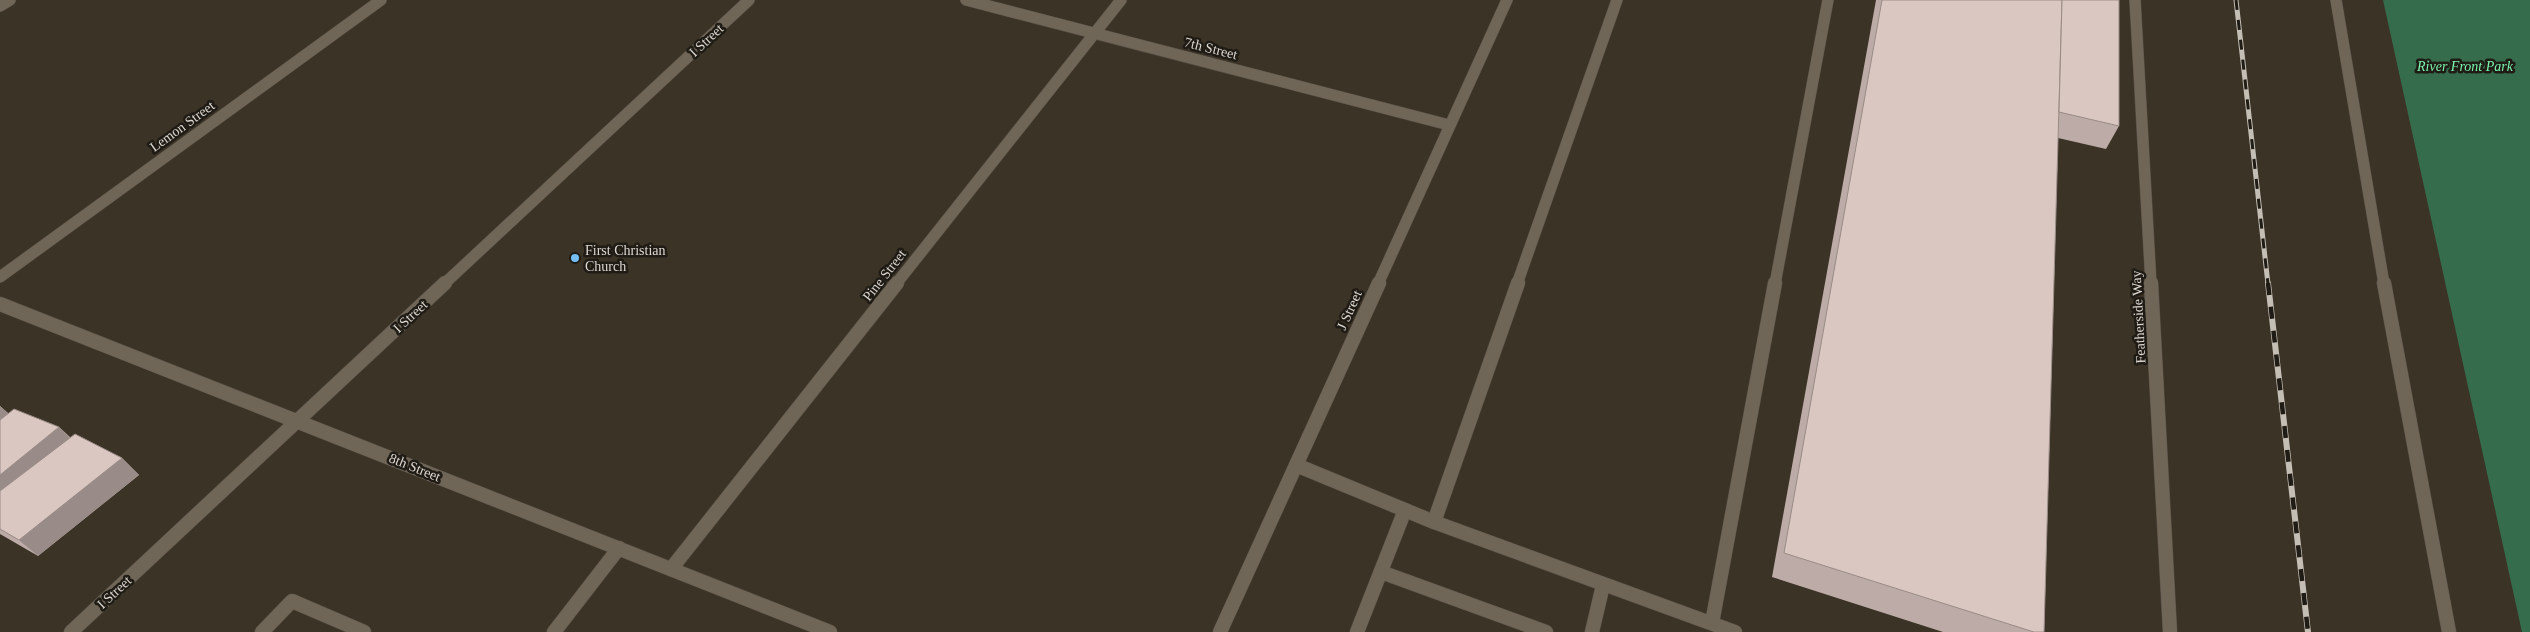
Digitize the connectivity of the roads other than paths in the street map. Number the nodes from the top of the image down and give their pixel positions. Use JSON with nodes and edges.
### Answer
{"nodes":[{"id":1,"x":10,"y":0,"type":"edge"},
{"id":2,"x":381,"y":0,"type":"edge"},
{"id":3,"x":749,"y":0,"type":"edge"},
{"id":4,"x":966,"y":0,"type":"edge"},
{"id":5,"x":1121,"y":0,"type":"edge"},
{"id":6,"x":1507,"y":0,"type":"edge"},
{"id":7,"x":1617,"y":0,"type":"edge"},
{"id":8,"x":1828,"y":0,"type":"edge"},
{"id":9,"x":2135,"y":0,"type":"edge"},
{"id":10,"x":2336,"y":0,"type":"edge"},
{"id":11,"x":0,"y":6,"type":"edge"},
{"id":12,"x":1095,"y":33,"type":"junction"},
{"id":13,"x":1449,"y":125,"type":"junction"},
{"id":14,"x":0,"y":277,"type":"edge"},
{"id":15,"x":0,"y":304,"type":"edge"},
{"id":16,"x":298,"y":422,"type":"junction"},
{"id":17,"x":1296,"y":465,"type":"junction"},
{"id":18,"x":1405,"y":510,"type":"junction"},
{"id":19,"x":1434,"y":522,"type":"junction"},
{"id":20,"x":619,"y":548,"type":"junction"},
{"id":21,"x":671,"y":569,"type":"junction"},
{"id":22,"x":1381,"y":572,"type":"junction"},
{"id":23,"x":1603,"y":585,"type":"junction"},
{"id":24,"x":1712,"y":623,"type":"junction"},
{"id":25,"x":71,"y":632,"type":"edge"},
{"id":26,"x":262,"y":632,"type":"edge"},
{"id":27,"x":364,"y":632,"type":"edge"},
{"id":28,"x":554,"y":632,"type":"edge"},
{"id":29,"x":830,"y":632,"type":"edge"},
{"id":30,"x":1220,"y":632,"type":"edge"},
{"id":31,"x":1357,"y":632,"type":"edge"},
{"id":32,"x":1546,"y":632,"type":"edge"},
{"id":33,"x":1592,"y":632,"type":"edge"},
{"id":34,"x":1735,"y":632,"type":"edge"},
{"id":35,"x":2170,"y":632,"type":"edge"},
{"id":36,"x":2449,"y":632,"type":"edge"}],
"edges":[{"from":1,"to":11,"type":"street"},
{"from":2,"to":14,"type":"street","name":"Lemon Street"},
{"from":3,"to":16,"type":"street","name":"I Street"},
{"from":4,"to":12,"type":"street","name":"7th Street"},
{"from":5,"to":12,"type":"street","name":"Pine Street"},
{"from":6,"to":13,"type":"street","name":"J Street"},
{"from":7,"to":19,"type":"street"},
{"from":8,"to":24,"type":"street"},
{"from":9,"to":35,"type":"street","name":"Featherside Way"},
{"from":10,"to":36,"type":"street"},
{"from":12,"to":13,"type":"street","name":"7th Street"},
{"from":12,"to":21,"type":"street","name":"Pine Street"},
{"from":13,"to":17,"type":"street","name":"J Street"},
{"from":15,"to":16,"type":"street","name":"8th Street"},
{"from":16,"to":20,"type":"street","name":"8th Street"},
{"from":16,"to":25,"type":"street","name":"I Street"},
{"from":17,"to":18,"type":"street"},
{"from":17,"to":30,"type":"street","name":"J Street"},
{"from":18,"to":19,"type":"street"},
{"from":18,"to":22,"type":"street"},
{"from":19,"to":23,"type":"street"},
{"from":20,"to":21,"type":"street","name":"8th Street"},
{"from":20,"to":28,"type":"street"},
{"from":21,"to":29,"type":"street","name":"8th Street"},
{"from":22,"to":31,"type":"street"},
{"from":22,"to":32,"type":"street"},
{"from":23,"to":24,"type":"street"},
{"from":23,"to":33,"type":"street"},
{"from":24,"to":34,"type":"street"},
{"from":26,"to":27,"type":"street"}]}
